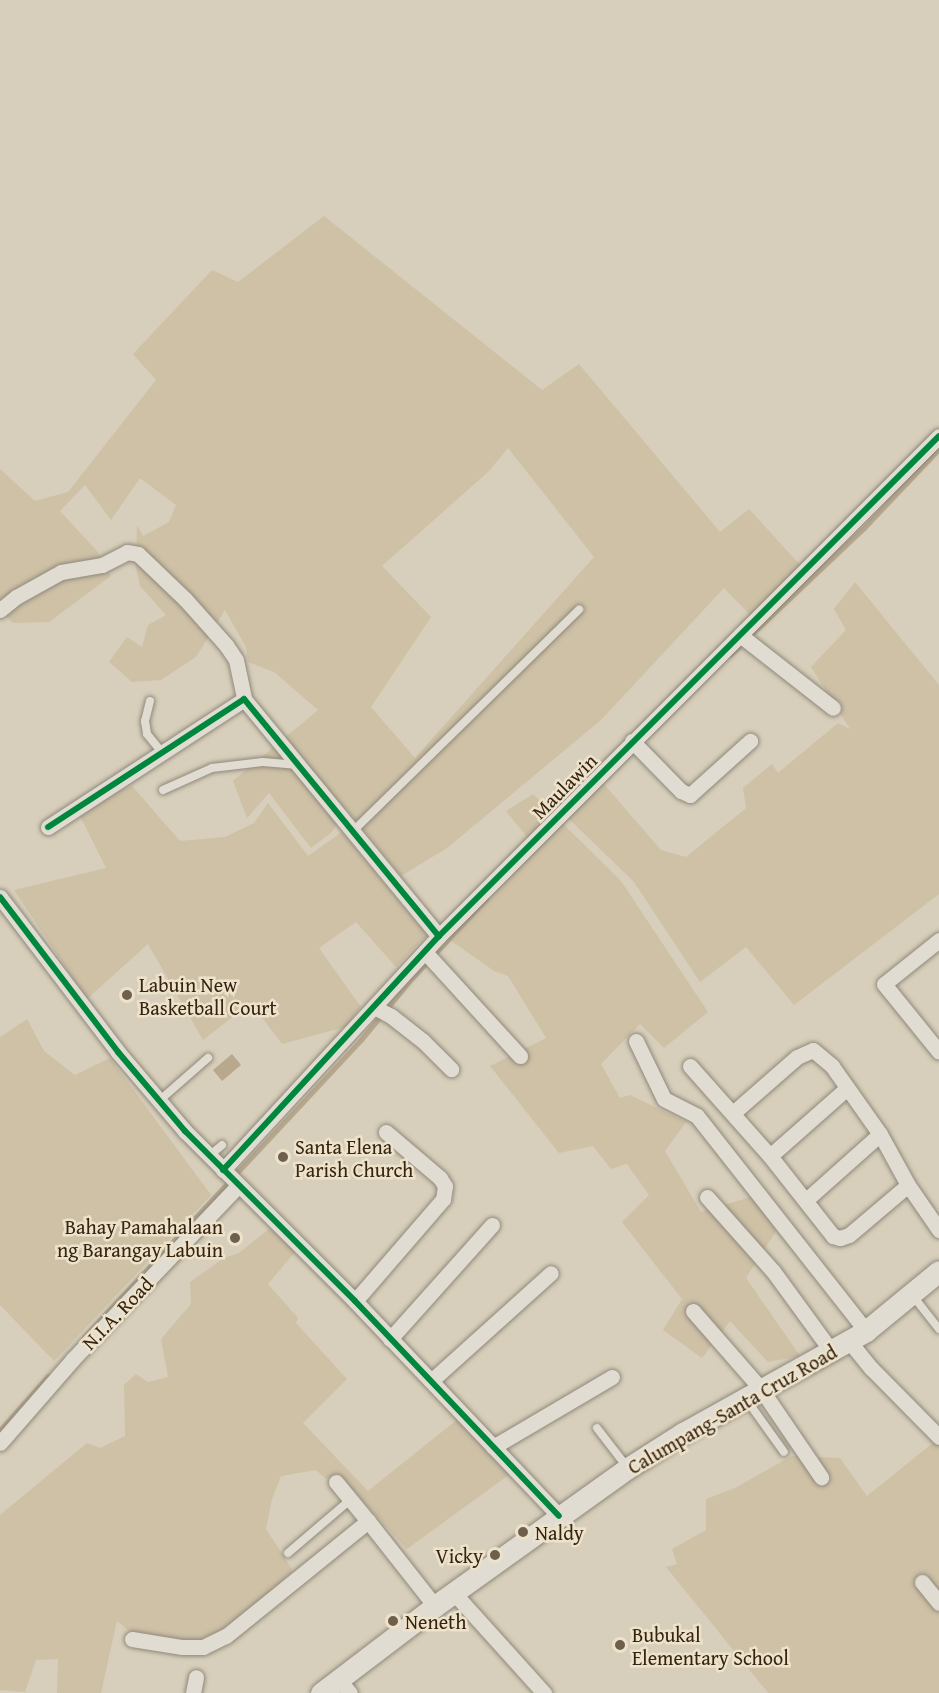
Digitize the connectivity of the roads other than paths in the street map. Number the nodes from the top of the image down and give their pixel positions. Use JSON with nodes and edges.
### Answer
{"nodes":[{"id":1,"x":939,"y":436,"type":"edge"},
{"id":2,"x":0,"y":610,"type":"edge"},
{"id":3,"x":579,"y":610,"type":"dead end"},
{"id":4,"x":740,"y":635,"type":"junction"},
{"id":5,"x":244,"y":699,"type":"junction"},
{"id":6,"x":150,"y":700,"type":"dead end"},
{"id":7,"x":832,"y":708,"type":"dead end"},
{"id":8,"x":632,"y":741,"type":"junction"},
{"id":9,"x":750,"y":741,"type":"dead end"},
{"id":10,"x":161,"y":751,"type":"junction"},
{"id":11,"x":296,"y":765,"type":"junction"},
{"id":12,"x":163,"y":790,"type":"dead end"},
{"id":13,"x":48,"y":827,"type":"dead end"},
{"id":14,"x":352,"y":832,"type":"junction"},
{"id":15,"x":0,"y":897,"type":"edge"},
{"id":16,"x":439,"y":936,"type":"junction"},
{"id":17,"x":936,"y":948,"type":"edge"},
{"id":18,"x":425,"y":952,"type":"junction"},
{"id":19,"x":374,"y":1007,"type":"junction"},
{"id":20,"x":636,"y":1041,"type":"dead end"},
{"id":21,"x":939,"y":1052,"type":"edge"},
{"id":22,"x":520,"y":1056,"type":"dead end"},
{"id":23,"x":208,"y":1058,"type":"dead end"},
{"id":24,"x":690,"y":1066,"type":"dead end"},
{"id":25,"x":451,"y":1069,"type":"dead end"},
{"id":26,"x":846,"y":1088,"type":"junction"},
{"id":27,"x":160,"y":1100,"type":"junction"},
{"id":28,"x":733,"y":1113,"type":"junction"},
{"id":29,"x":386,"y":1132,"type":"dead end"},
{"id":30,"x":880,"y":1134,"type":"junction"},
{"id":31,"x":222,"y":1145,"type":"dead end"},
{"id":32,"x":209,"y":1156,"type":"junction"},
{"id":33,"x":770,"y":1156,"type":"junction"},
{"id":34,"x":223,"y":1170,"type":"junction"},
{"id":35,"x":908,"y":1185,"type":"junction"},
{"id":36,"x":238,"y":1186,"type":"junction"},
{"id":37,"x":707,"y":1197,"type":"dead end"},
{"id":38,"x":806,"y":1200,"type":"junction"},
{"id":39,"x":492,"y":1225,"type":"dead end"},
{"id":40,"x":939,"y":1230,"type":"edge"},
{"id":41,"x":939,"y":1271,"type":"edge"},
{"id":42,"x":551,"y":1273,"type":"dead end"},
{"id":43,"x":912,"y":1294,"type":"junction"},
{"id":44,"x":355,"y":1301,"type":"junction"},
{"id":45,"x":693,"y":1311,"type":"dead end"},
{"id":46,"x":939,"y":1329,"type":"edge"},
{"id":47,"x":390,"y":1339,"type":"junction"},
{"id":48,"x":849,"y":1341,"type":"junction"},
{"id":49,"x":612,"y":1377,"type":"dead end"},
{"id":50,"x":430,"y":1381,"type":"junction"},
{"id":51,"x":753,"y":1394,"type":"junction"},
{"id":52,"x":597,"y":1428,"type":"dead end"},
{"id":53,"x":939,"y":1437,"type":"edge"},
{"id":54,"x":0,"y":1443,"type":"edge"},
{"id":55,"x":493,"y":1447,"type":"junction"},
{"id":56,"x":784,"y":1452,"type":"dead end"},
{"id":57,"x":628,"y":1468,"type":"junction"},
{"id":58,"x":821,"y":1478,"type":"dead end"},
{"id":59,"x":336,"y":1482,"type":"dead end"},
{"id":60,"x":350,"y":1500,"type":"junction"},
{"id":61,"x":559,"y":1516,"type":"junction"},
{"id":62,"x":368,"y":1521,"type":"junction"},
{"id":63,"x":288,"y":1553,"type":"dead end"},
{"id":64,"x":922,"y":1582,"type":"dead end"},
{"id":65,"x":454,"y":1593,"type":"junction"},
{"id":66,"x":939,"y":1603,"type":"edge"},
{"id":67,"x":435,"y":1606,"type":"junction"},
{"id":68,"x":132,"y":1639,"type":"dead end"},
{"id":69,"x":196,"y":1677,"type":"dead end"},
{"id":70,"x":345,"y":1687,"type":"edge"},
{"id":71,"x":193,"y":1693,"type":"edge"},
{"id":72,"x":321,"y":1693,"type":"edge"},
{"id":73,"x":544,"y":1693,"type":"edge"}],
"edges":[{"from":1,"to":4,"type":"street","name":"Maulawin"},
{"from":2,"to":5,"type":"street"},
{"from":3,"to":14,"type":"lane"},
{"from":4,"to":7,"type":"street"},
{"from":4,"to":8,"type":"street","name":"Maulawin"},
{"from":5,"to":10,"type":"street"},
{"from":5,"to":11,"type":"street"},
{"from":6,"to":10,"type":"lane"},
{"from":8,"to":9,"type":"street"},
{"from":8,"to":16,"type":"street","name":"Maulawin"},
{"from":10,"to":13,"type":"street"},
{"from":11,"to":12,"type":"lane"},
{"from":11,"to":14,"type":"street"},
{"from":14,"to":16,"type":"street"},
{"from":15,"to":27,"type":"street"},
{"from":16,"to":18,"type":"street","name":"Maulawin"},
{"from":17,"to":21,"type":"street"},
{"from":18,"to":19,"type":"street","name":"Maulawin"},
{"from":18,"to":22,"type":"street"},
{"from":19,"to":25,"type":"street"},
{"from":19,"to":34,"type":"street","name":"Maulawin"},
{"from":20,"to":48,"type":"street"},
{"from":23,"to":27,"type":"lane"},
{"from":24,"to":28,"type":"street"},
{"from":26,"to":28,"type":"street"},
{"from":26,"to":30,"type":"street"},
{"from":26,"to":33,"type":"street"},
{"from":27,"to":32,"type":"street"},
{"from":28,"to":33,"type":"street"},
{"from":29,"to":44,"type":"street"},
{"from":30,"to":35,"type":"street"},
{"from":30,"to":38,"type":"street"},
{"from":31,"to":32,"type":"lane"},
{"from":32,"to":34,"type":"street"},
{"from":33,"to":38,"type":"street"},
{"from":34,"to":36,"type":"street"},
{"from":35,"to":38,"type":"street"},
{"from":35,"to":40,"type":"street"},
{"from":36,"to":44,"type":"street"},
{"from":36,"to":54,"type":"street","name":"N.I.A. Road"},
{"from":37,"to":48,"type":"street"},
{"from":39,"to":47,"type":"street"},
{"from":41,"to":43,"type":"main road","name":"Calumpang-Santa Cruz Road"},
{"from":42,"to":50,"type":"street"},
{"from":43,"to":46,"type":"lane"},
{"from":43,"to":48,"type":"main road","name":"Calumpang-Santa Cruz Road"},
{"from":44,"to":47,"type":"street"},
{"from":45,"to":51,"type":"street"},
{"from":47,"to":50,"type":"street"},
{"from":48,"to":51,"type":"main road","name":"Calumpang-Santa Cruz Road"},
{"from":48,"to":53,"type":"street"},
{"from":49,"to":55,"type":"street"},
{"from":50,"to":55,"type":"street"},
{"from":51,"to":56,"type":"lane"},
{"from":51,"to":57,"type":"main road","name":"Calumpang-Santa Cruz Road"},
{"from":51,"to":58,"type":"street"},
{"from":52,"to":57,"type":"lane"},
{"from":55,"to":61,"type":"street"},
{"from":57,"to":61,"type":"main road","name":"Calumpang-Santa Cruz Road"},
{"from":59,"to":60,"type":"street"},
{"from":60,"to":62,"type":"street"},
{"from":60,"to":63,"type":"lane"},
{"from":61,"to":65,"type":"main road","name":"Calumpang-Santa Cruz Road"},
{"from":62,"to":67,"type":"street"},
{"from":62,"to":68,"type":"street"},
{"from":64,"to":66,"type":"street"},
{"from":65,"to":67,"type":"main road","name":"Calumpang-Santa Cruz Road"},
{"from":65,"to":73,"type":"street"},
{"from":67,"to":70,"type":"main road","name":"Calumpang-Santa Cruz Road"},
{"from":69,"to":71,"type":"street"},
{"from":70,"to":72,"type":"main road","name":"Calumpang-Santa Cruz Road"}]}
